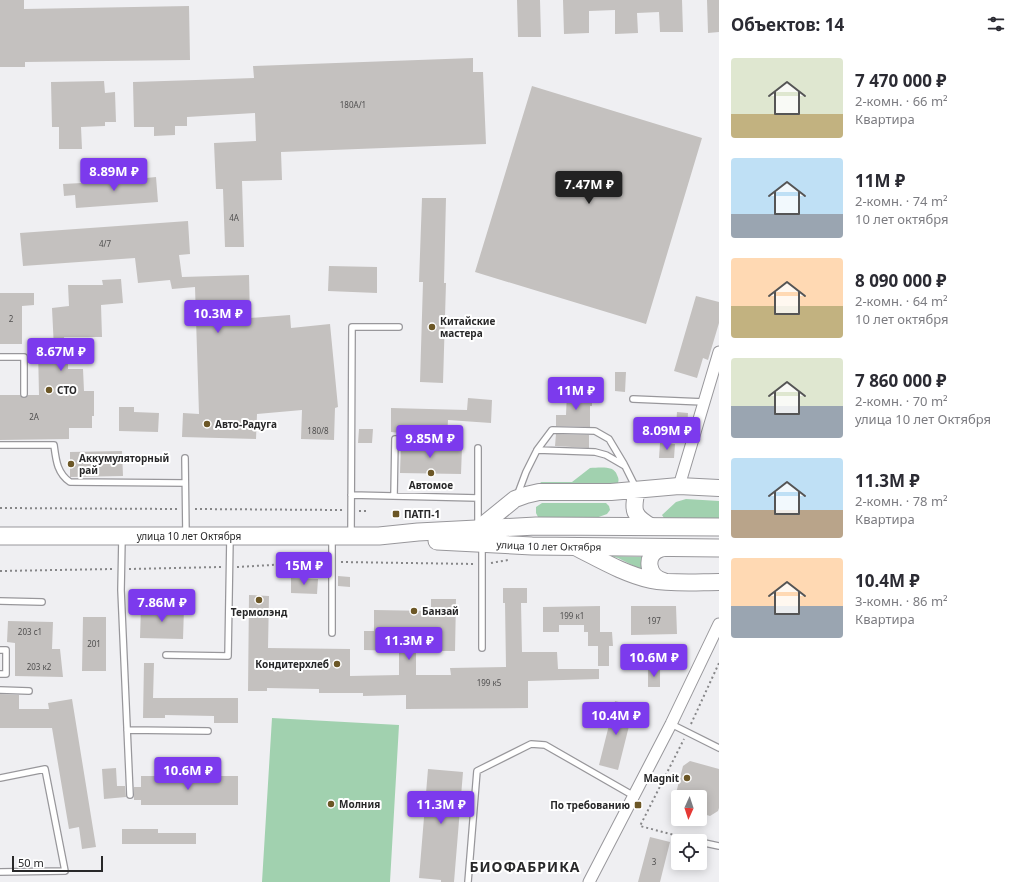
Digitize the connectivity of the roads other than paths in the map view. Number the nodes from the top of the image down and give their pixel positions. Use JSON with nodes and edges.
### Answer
{"nodes":[{"id":1,"x":399,"y":327,"type":"dead end"},
{"id":2,"x":719,"y":355,"type":"edge"},
{"id":3,"x":0,"y":357,"type":"edge"},
{"id":4,"x":24,"y":394,"type":"dead end"},
{"id":5,"x":633,"y":399,"type":"dead end"},
{"id":6,"x":704,"y":402,"type":"junction"},
{"id":7,"x":446,"y":441,"type":"dead end"},
{"id":8,"x":0,"y":445,"type":"edge"},
{"id":9,"x":478,"y":448,"type":"dead end"},
{"id":10,"x":537,"y":450,"type":"junction"},
{"id":11,"x":185,"y":458,"type":"dead end"},
{"id":12,"x":625,"y":466,"type":"junction"},
{"id":13,"x":186,"y":483,"type":"junction"},
{"id":14,"x":679,"y":486,"type":"junction"},
{"id":15,"x":719,"y":488,"type":"edge"},
{"id":16,"x":637,"y":490,"type":"junction"},
{"id":17,"x":352,"y":495,"type":"junction"},
{"id":18,"x":394,"y":496,"type":"junction"},
{"id":19,"x":478,"y":498,"type":"junction"},
{"id":20,"x":515,"y":499,"type":"junction"},
{"id":21,"x":652,"y":527,"type":"junction"},
{"id":22,"x":719,"y":527,"type":"edge"},
{"id":23,"x":0,"y":536,"type":"edge"},
{"id":24,"x":122,"y":536,"type":"junction"},
{"id":25,"x":186,"y":536,"type":"junction"},
{"id":26,"x":230,"y":536,"type":"junction"},
{"id":27,"x":332,"y":536,"type":"junction"},
{"id":28,"x":351,"y":536,"type":"junction"},
{"id":29,"x":480,"y":536,"type":"junction"},
{"id":30,"x":575,"y":546,"type":"junction"},
{"id":31,"x":666,"y":548,"type":"junction"},
{"id":32,"x":719,"y":548,"type":"edge"},
{"id":33,"x":666,"y":582,"type":"junction"},
{"id":34,"x":719,"y":582,"type":"edge"},
{"id":35,"x":0,"y":601,"type":"edge"},
{"id":36,"x":42,"y":602,"type":"dead end"},
{"id":37,"x":719,"y":624,"type":"edge"},
{"id":38,"x":332,"y":633,"type":"dead end"},
{"id":39,"x":482,"y":648,"type":"dead end"},
{"id":40,"x":0,"y":650,"type":"edge"},
{"id":41,"x":166,"y":655,"type":"dead end"},
{"id":42,"x":0,"y":674,"type":"edge"},
{"id":43,"x":0,"y":690,"type":"edge"},
{"id":44,"x":29,"y":691,"type":"dead end"},
{"id":45,"x":671,"y":724,"type":"junction"},
{"id":46,"x":127,"y":730,"type":"junction"},
{"id":47,"x":208,"y":731,"type":"dead end"},
{"id":48,"x":719,"y":748,"type":"edge"},
{"id":49,"x":0,"y":778,"type":"edge"},
{"id":50,"x":130,"y":795,"type":"dead end"},
{"id":51,"x":634,"y":796,"type":"junction"},
{"id":52,"x":707,"y":843,"type":"edge"},
{"id":53,"x":719,"y":846,"type":"edge"},
{"id":54,"x":0,"y":872,"type":"edge"},
{"id":55,"x":468,"y":882,"type":"edge"},
{"id":56,"x":589,"y":882,"type":"edge"}],
"edges":[{"from":1,"to":17,"type":"lane"},
{"from":2,"to":6,"type":"street"},
{"from":3,"to":4,"type":"lane"},
{"from":5,"to":6,"type":"lane"},
{"from":6,"to":14,"type":"street"},
{"from":7,"to":18,"type":"lane"},
{"from":8,"to":13,"type":"lane"},
{"from":9,"to":19,"type":"lane"},
{"from":10,"to":12,"type":"lane"},
{"from":10,"to":12,"type":"lane"},
{"from":10,"to":20,"type":"lane"},
{"from":11,"to":13,"type":"lane"},
{"from":12,"to":16,"type":"lane"},
{"from":13,"to":25,"type":"lane"},
{"from":14,"to":15,"type":"street"},
{"from":14,"to":16,"type":"street"},
{"from":16,"to":20,"type":"street"},
{"from":16,"to":21,"type":"street"},
{"from":17,"to":18,"type":"lane"},
{"from":17,"to":28,"type":"lane"},
{"from":18,"to":19,"type":"lane"},
{"from":19,"to":29,"type":"lane"},
{"from":20,"to":29,"type":"street"},
{"from":21,"to":22,"type":"main road","name":"улица 10 лет Октября"},
{"from":21,"to":29,"type":"main road","name":"улица 10 лет Октября"},
{"from":23,"to":24,"type":"main road","name":"улица 10 лет Октября"},
{"from":24,"to":25,"type":"main road","name":"улица 10 лет Октября"},
{"from":24,"to":46,"type":"lane"},
{"from":25,"to":26,"type":"main road","name":"улица 10 лет Октября"},
{"from":26,"to":27,"type":"main road","name":"улица 10 лет Октября"},
{"from":26,"to":41,"type":"lane"},
{"from":27,"to":28,"type":"main road","name":"улица 10 лет Октября"},
{"from":27,"to":38,"type":"lane"},
{"from":28,"to":29,"type":"main road","name":"улица 10 лет Октября"},
{"from":29,"to":30,"type":"main road","name":"улица 10 лет Октября"},
{"from":29,"to":39,"type":"lane"},
{"from":30,"to":31,"type":"main road","name":"улица 10 лет Октября"},
{"from":30,"to":33,"type":"street"},
{"from":31,"to":32,"type":"main road","name":"улица 10 лет Октября"},
{"from":31,"to":33,"type":"street"},
{"from":33,"to":34,"type":"street"},
{"from":35,"to":36,"type":"lane"},
{"from":37,"to":45,"type":"street"},
{"from":40,"to":42,"type":"lane"},
{"from":43,"to":44,"type":"lane"},
{"from":45,"to":48,"type":"lane"},
{"from":45,"to":51,"type":"street"},
{"from":46,"to":47,"type":"lane"},
{"from":46,"to":50,"type":"lane"},
{"from":49,"to":54,"type":"lane"},
{"from":51,"to":55,"type":"lane"},
{"from":51,"to":56,"type":"street"},
{"from":52,"to":53,"type":"lane"}]}
